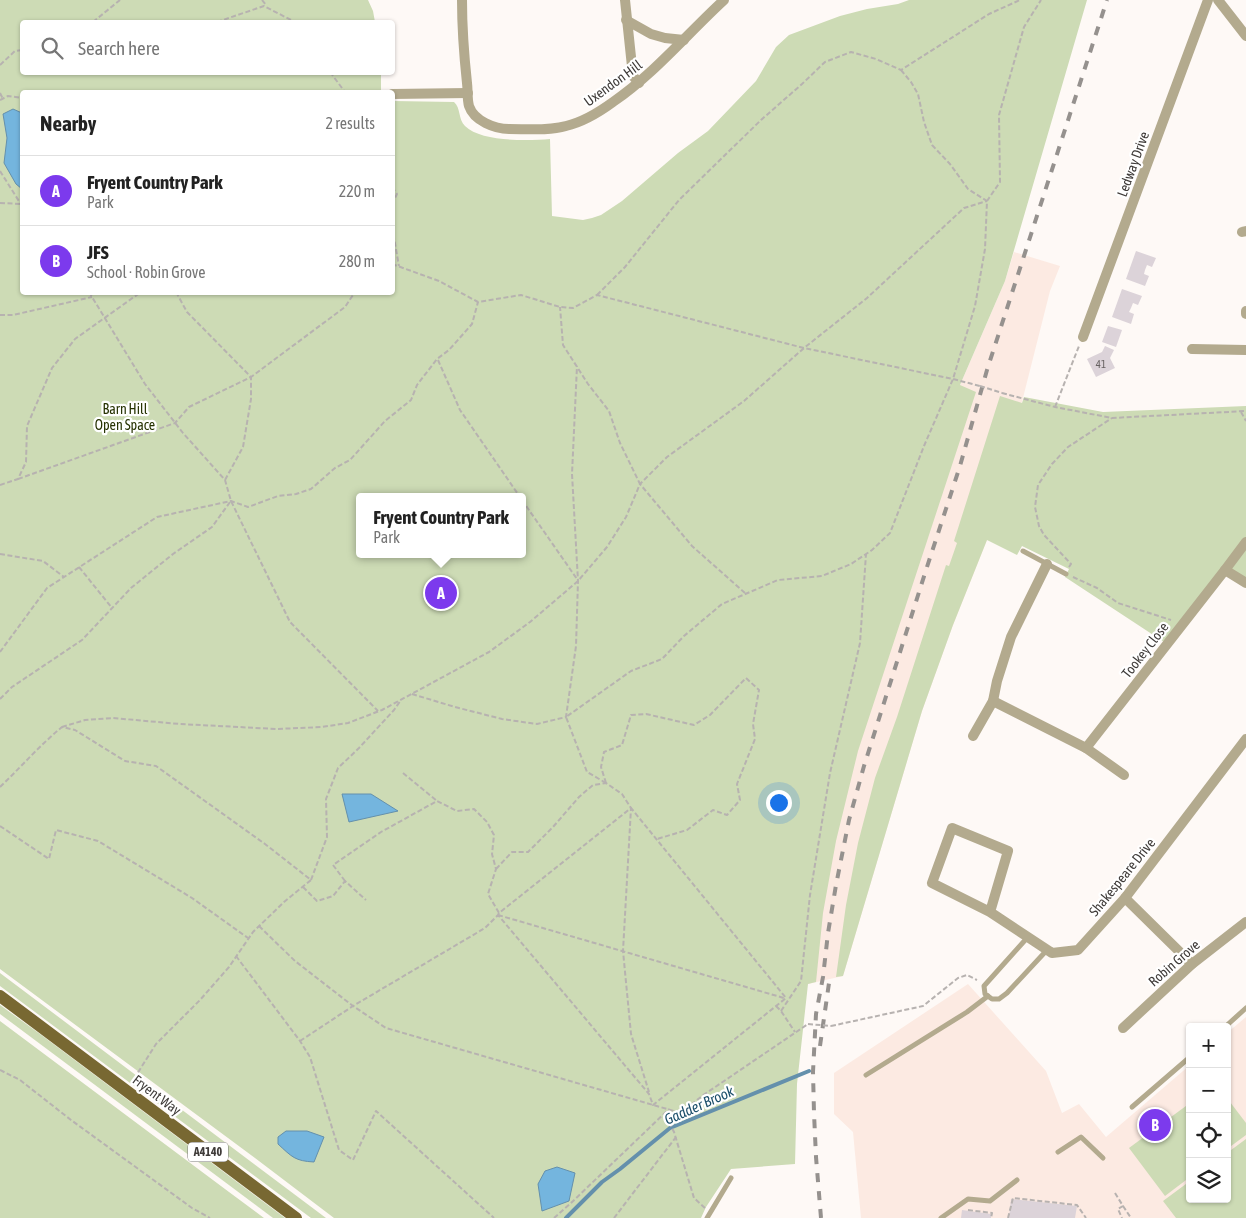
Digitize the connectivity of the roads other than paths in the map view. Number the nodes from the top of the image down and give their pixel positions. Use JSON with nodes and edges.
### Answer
{"nodes":[{"id":1,"x":462,"y":0,"type":"edge"},
{"id":2,"x":625,"y":0,"type":"edge"},
{"id":3,"x":724,"y":0,"type":"edge"},
{"id":4,"x":1208,"y":0,"type":"edge"},
{"id":5,"x":1218,"y":0,"type":"edge"},
{"id":6,"x":626,"y":20,"type":"junction"},
{"id":7,"x":1246,"y":36,"type":"edge"},
{"id":8,"x":684,"y":40,"type":"junction"},
{"id":9,"x":639,"y":83,"type":"junction"},
{"id":10,"x":468,"y":93,"type":"junction"},
{"id":11,"x":395,"y":94,"type":"edge"},
{"id":12,"x":1083,"y":337,"type":"road end"},
{"id":13,"x":1192,"y":349,"type":"dead end"},
{"id":14,"x":1246,"y":350,"type":"edge"},
{"id":15,"x":1246,"y":542,"type":"edge"},
{"id":16,"x":1023,"y":551,"type":"dead end"},
{"id":17,"x":1047,"y":564,"type":"junction"},
{"id":18,"x":1225,"y":570,"type":"junction"},
{"id":19,"x":1066,"y":574,"type":"road end"},
{"id":20,"x":1246,"y":583,"type":"edge"},
{"id":21,"x":993,"y":701,"type":"junction"},
{"id":22,"x":973,"y":736,"type":"dead end"},
{"id":23,"x":1246,"y":739,"type":"edge"},
{"id":24,"x":1086,"y":748,"type":"junction"},
{"id":25,"x":1124,"y":775,"type":"dead end"},
{"id":26,"x":1125,"y":898,"type":"junction"},
{"id":27,"x":990,"y":912,"type":"junction"},
{"id":28,"x":1246,"y":922,"type":"edge"},
{"id":29,"x":1027,"y":938,"type":"junction"},
{"id":30,"x":1047,"y":950,"type":"junction"},
{"id":31,"x":1192,"y":964,"type":"junction"},
{"id":32,"x":0,"y":996,"type":"edge"},
{"id":33,"x":988,"y":996,"type":"junction"},
{"id":34,"x":1246,"y":1008,"type":"edge"},
{"id":35,"x":1229,"y":1023,"type":"edge"},
{"id":36,"x":1123,"y":1028,"type":"dead end"},
{"id":37,"x":1186,"y":1061,"type":"edge"},
{"id":38,"x":866,"y":1075,"type":"dead end"},
{"id":39,"x":1132,"y":1108,"type":"dead end"},
{"id":40,"x":1058,"y":1152,"type":"dead end"},
{"id":41,"x":1103,"y":1158,"type":"dead end"},
{"id":42,"x":731,"y":1178,"type":"dead end"},
{"id":43,"x":1017,"y":1180,"type":"dead end"},
{"id":44,"x":708,"y":1215,"type":"edge"},
{"id":45,"x":296,"y":1218,"type":"edge"},
{"id":46,"x":942,"y":1218,"type":"edge"}],
"edges":[{"from":1,"to":10,"type":"street"},
{"from":2,"to":6,"type":"street"},
{"from":3,"to":8,"type":"street","name":"Uxendon Hill"},
{"from":4,"to":12,"type":"street","name":"Ledway Drive"},
{"from":5,"to":7,"type":"street"},
{"from":6,"to":8,"type":"street"},
{"from":6,"to":9,"type":"street"},
{"from":8,"to":9,"type":"street","name":"Uxendon Hill"},
{"from":9,"to":10,"type":"street","name":"Uxendon Hill"},
{"from":10,"to":11,"type":"street"},
{"from":13,"to":14,"type":"street"},
{"from":15,"to":18,"type":"street","name":"Tookey Close"},
{"from":16,"to":17,"type":"lane"},
{"from":17,"to":19,"type":"lane"},
{"from":17,"to":21,"type":"street"},
{"from":18,"to":20,"type":"street"},
{"from":18,"to":24,"type":"street","name":"Tookey Close"},
{"from":21,"to":22,"type":"street"},
{"from":21,"to":24,"type":"street"},
{"from":23,"to":26,"type":"street","name":"Shakespeare Drive"},
{"from":24,"to":25,"type":"street"},
{"from":26,"to":30,"type":"street","name":"Shakespeare Drive"},
{"from":26,"to":31,"type":"street"},
{"from":27,"to":27,"type":"street","name":"Shakespeare Drive"},
{"from":27,"to":29,"type":"street","name":"Shakespeare Drive"},
{"from":28,"to":31,"type":"street","name":"Robin Grove"},
{"from":29,"to":30,"type":"street","name":"Shakespeare Drive"},
{"from":29,"to":33,"type":"lane"},
{"from":30,"to":33,"type":"lane"},
{"from":31,"to":36,"type":"street","name":"Robin Grove"},
{"from":32,"to":45,"type":"main road","name":"Fryent Way","number":"A4140"},
{"from":33,"to":38,"type":"lane"},
{"from":34,"to":35,"type":"lane"},
{"from":37,"to":39,"type":"lane"},
{"from":40,"to":41,"type":"lane"},
{"from":42,"to":44,"type":"lane"},
{"from":43,"to":46,"type":"lane"}]}
